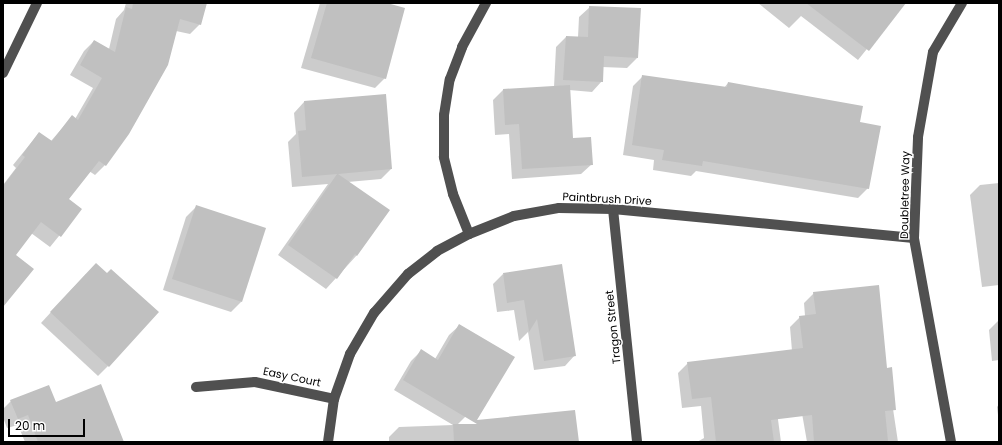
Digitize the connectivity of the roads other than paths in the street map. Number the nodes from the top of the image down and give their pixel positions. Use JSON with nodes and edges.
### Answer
{"nodes":[{"id":1,"x":37,"y":3,"type":"edge"},
{"id":2,"x":486,"y":3,"type":"edge"},
{"id":3,"x":962,"y":3,"type":"edge"},
{"id":4,"x":6,"y":62,"type":"edge"},
{"id":5,"x":3,"y":73,"type":"edge"},
{"id":6,"x":613,"y":209,"type":"junction"},
{"id":7,"x":469,"y":234,"type":"junction"},
{"id":8,"x":914,"y":238,"type":"junction"},
{"id":9,"x":196,"y":387,"type":"dead end"},
{"id":10,"x":334,"y":399,"type":"junction"},
{"id":11,"x":328,"y":442,"type":"edge"},
{"id":12,"x":637,"y":442,"type":"edge"},
{"id":13,"x":951,"y":442,"type":"edge"}],
"edges":[{"from":1,"to":4,"type":"street"},
{"from":2,"to":7,"type":"street"},
{"from":3,"to":8,"type":"street","name":"Doubletree Way"},
{"from":4,"to":5,"type":"street"},
{"from":6,"to":7,"type":"street","name":"Paintbrush Drive"},
{"from":6,"to":8,"type":"street","name":"Paintbrush Drive"},
{"from":6,"to":12,"type":"street","name":"Tragon Street"},
{"from":7,"to":10,"type":"street","name":"Paintbrush Drive"},
{"from":8,"to":13,"type":"street","name":"Doubletree Way"},
{"from":9,"to":10,"type":"street","name":"Easy Court"},
{"from":10,"to":11,"type":"street","name":"Paintbrush Drive"}]}
